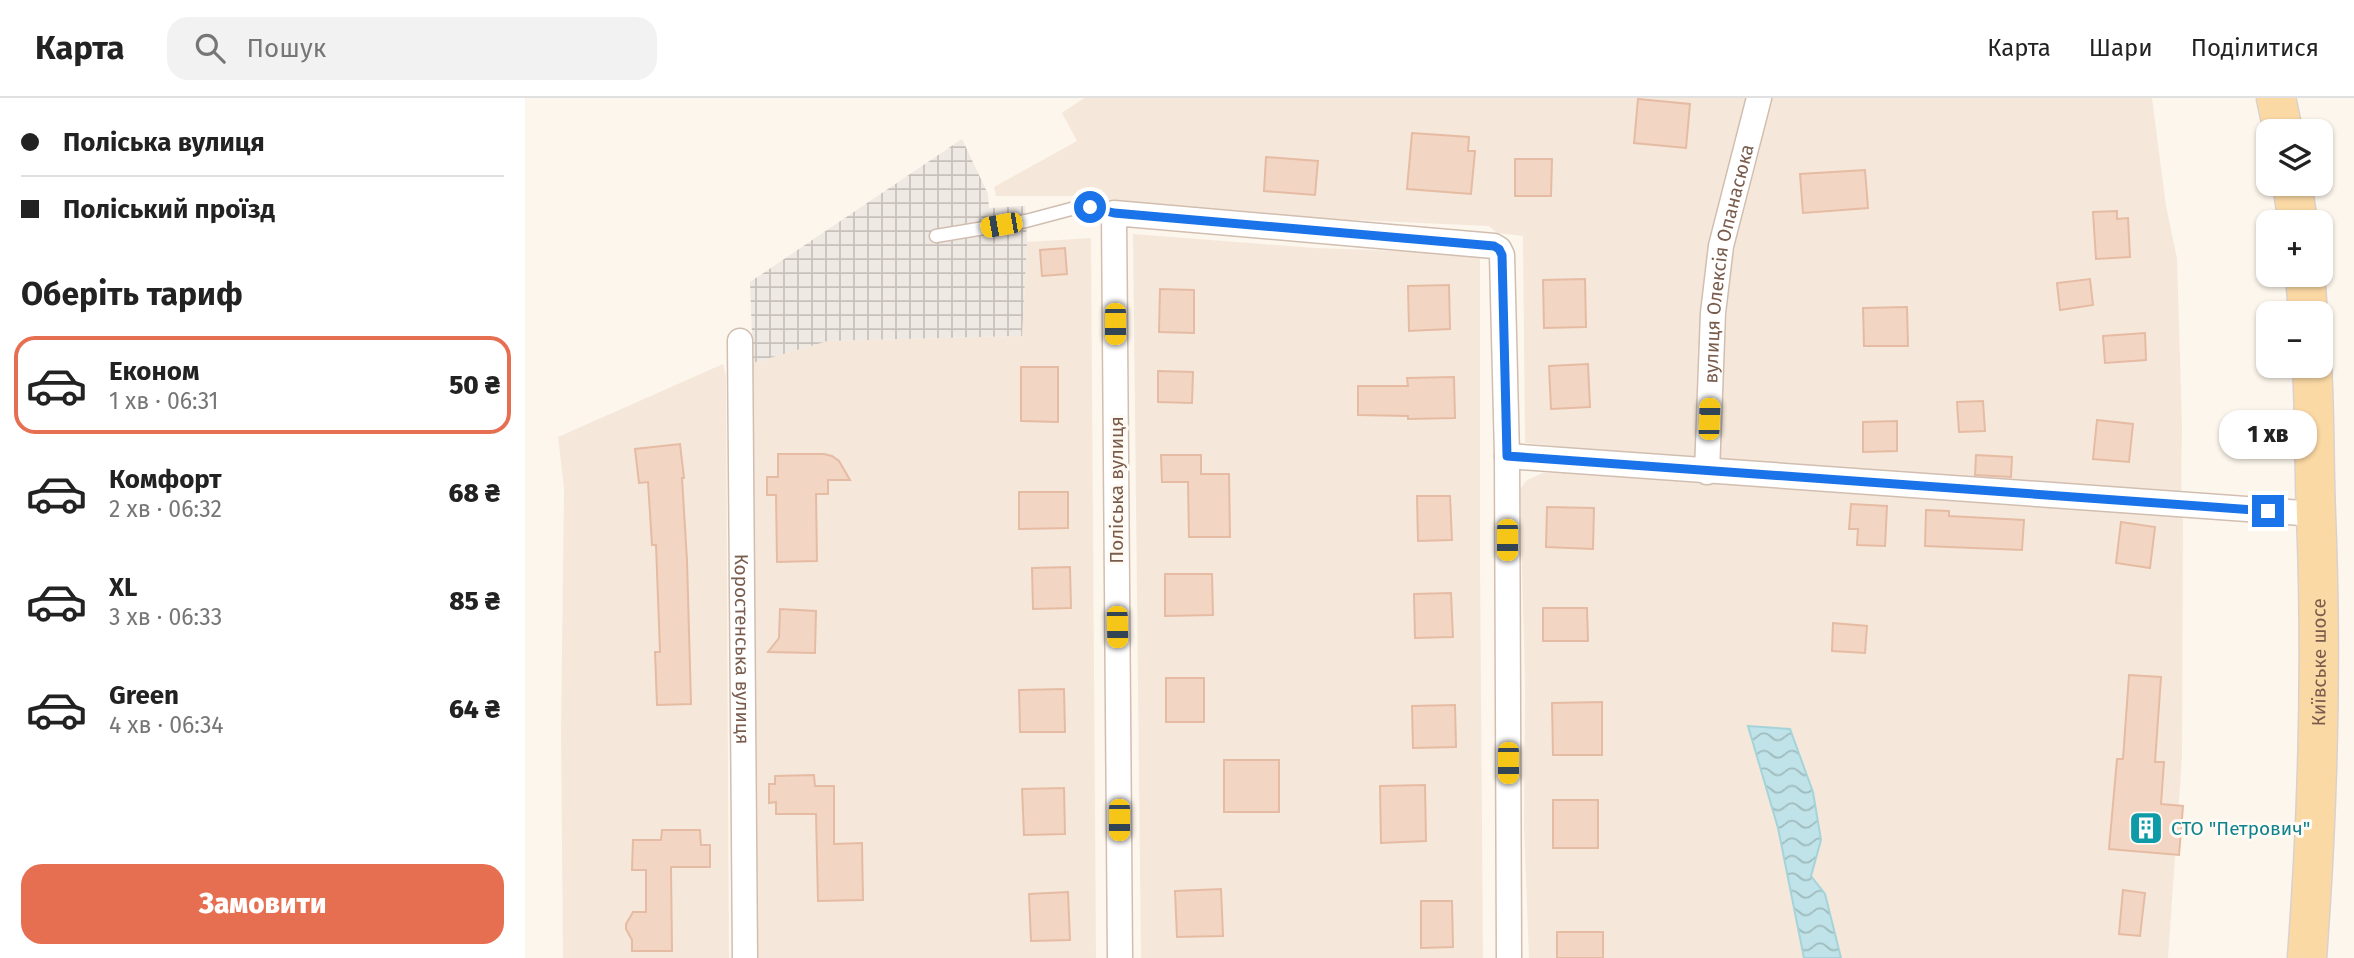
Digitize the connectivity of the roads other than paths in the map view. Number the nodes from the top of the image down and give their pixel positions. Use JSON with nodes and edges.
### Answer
{"nodes":[{"id":1,"x":1759,"y":98,"type":"edge"},
{"id":2,"x":2276,"y":98,"type":"edge"},
{"id":3,"x":2280,"y":119,"type":"edge"},
{"id":4,"x":1114,"y":213,"type":"junction"},
{"id":5,"x":936,"y":236,"type":"dead end"},
{"id":6,"x":740,"y":341,"type":"dead end"},
{"id":7,"x":2313,"y":378,"type":"edge"},
{"id":8,"x":1507,"y":456,"type":"junction"},
{"id":9,"x":1707,"y":472,"type":"junction"},
{"id":10,"x":2316,"y":514,"type":"junction"},
{"id":11,"x":745,"y":958,"type":"edge"},
{"id":12,"x":1119,"y":958,"type":"edge"},
{"id":13,"x":1509,"y":958,"type":"edge"},
{"id":14,"x":2307,"y":958,"type":"edge"}],
"edges":[{"from":1,"to":9,"type":"street","name":"вулиця Олексія Опанасюка"},
{"from":2,"to":3,"type":"main road"},
{"from":4,"to":5,"type":"lane"},
{"from":4,"to":8,"type":"street"},
{"from":4,"to":12,"type":"street","name":"Поліська вулиця"},
{"from":6,"to":11,"type":"street","name":"Коростенська вулиця"},
{"from":7,"to":10,"type":"main road","name":"Київське шосе"},
{"from":8,"to":9,"type":"street"},
{"from":8,"to":13,"type":"street"},
{"from":9,"to":10,"type":"street"},
{"from":10,"to":14,"type":"main road","name":"Київське шосе"}]}
